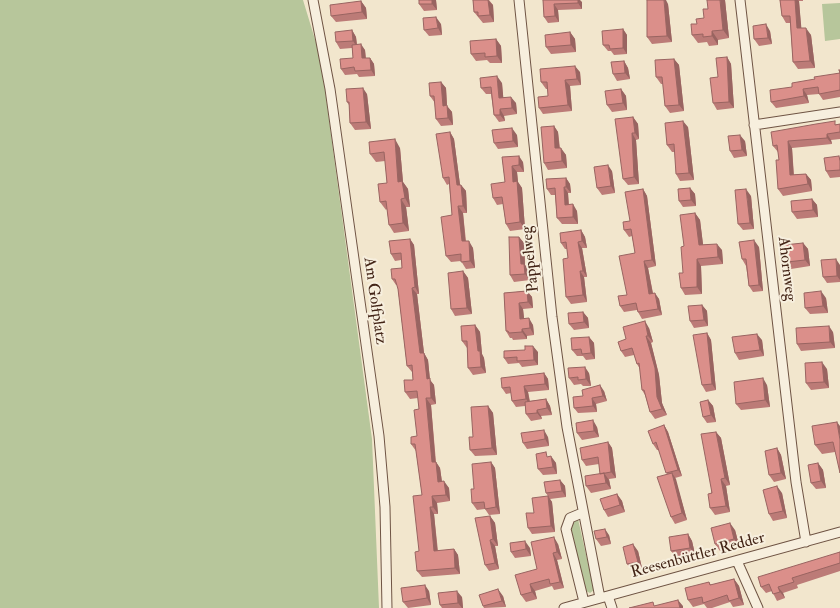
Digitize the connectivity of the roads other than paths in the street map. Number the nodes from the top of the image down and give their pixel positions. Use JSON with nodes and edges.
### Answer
{"nodes":[{"id":1,"x":313,"y":0,"type":"edge"},
{"id":2,"x":519,"y":0,"type":"edge"},
{"id":3,"x":740,"y":0,"type":"edge"},
{"id":4,"x":840,"y":112,"type":"edge"},
{"id":5,"x":754,"y":125,"type":"junction"},
{"id":6,"x":582,"y":513,"type":"junction"},
{"id":7,"x":840,"y":532,"type":"edge"},
{"id":8,"x":806,"y":542,"type":"junction"},
{"id":9,"x":737,"y":560,"type":"junction"},
{"id":10,"x":604,"y":597,"type":"junction"},
{"id":11,"x":584,"y":602,"type":"junction"},
{"id":12,"x":386,"y":608,"type":"edge"},
{"id":13,"x":564,"y":608,"type":"edge"},
{"id":14,"x":612,"y":608,"type":"edge"},
{"id":15,"x":758,"y":608,"type":"edge"}],
"edges":[{"from":1,"to":12,"type":"street","name":"Am Golfplatz"},
{"from":2,"to":6,"type":"street","name":"Pappelweg"},
{"from":3,"to":5,"type":"street","name":"Ahornweg"},
{"from":4,"to":5,"type":"street"},
{"from":5,"to":8,"type":"street","name":"Ahornweg"},
{"from":6,"to":10,"type":"street","name":"Pappelweg"},
{"from":6,"to":11,"type":"street"},
{"from":7,"to":8,"type":"street","name":"Reesenbüttler Redder"},
{"from":8,"to":9,"type":"street","name":"Reesenbüttler Redder"},
{"from":9,"to":10,"type":"street","name":"Reesenbüttler Redder"},
{"from":9,"to":15,"type":"street"},
{"from":10,"to":11,"type":"street","name":"Reesenbüttler Redder"},
{"from":10,"to":14,"type":"street","name":"Pappelweg"},
{"from":11,"to":13,"type":"street","name":"Reesenbüttler Redder"}]}
